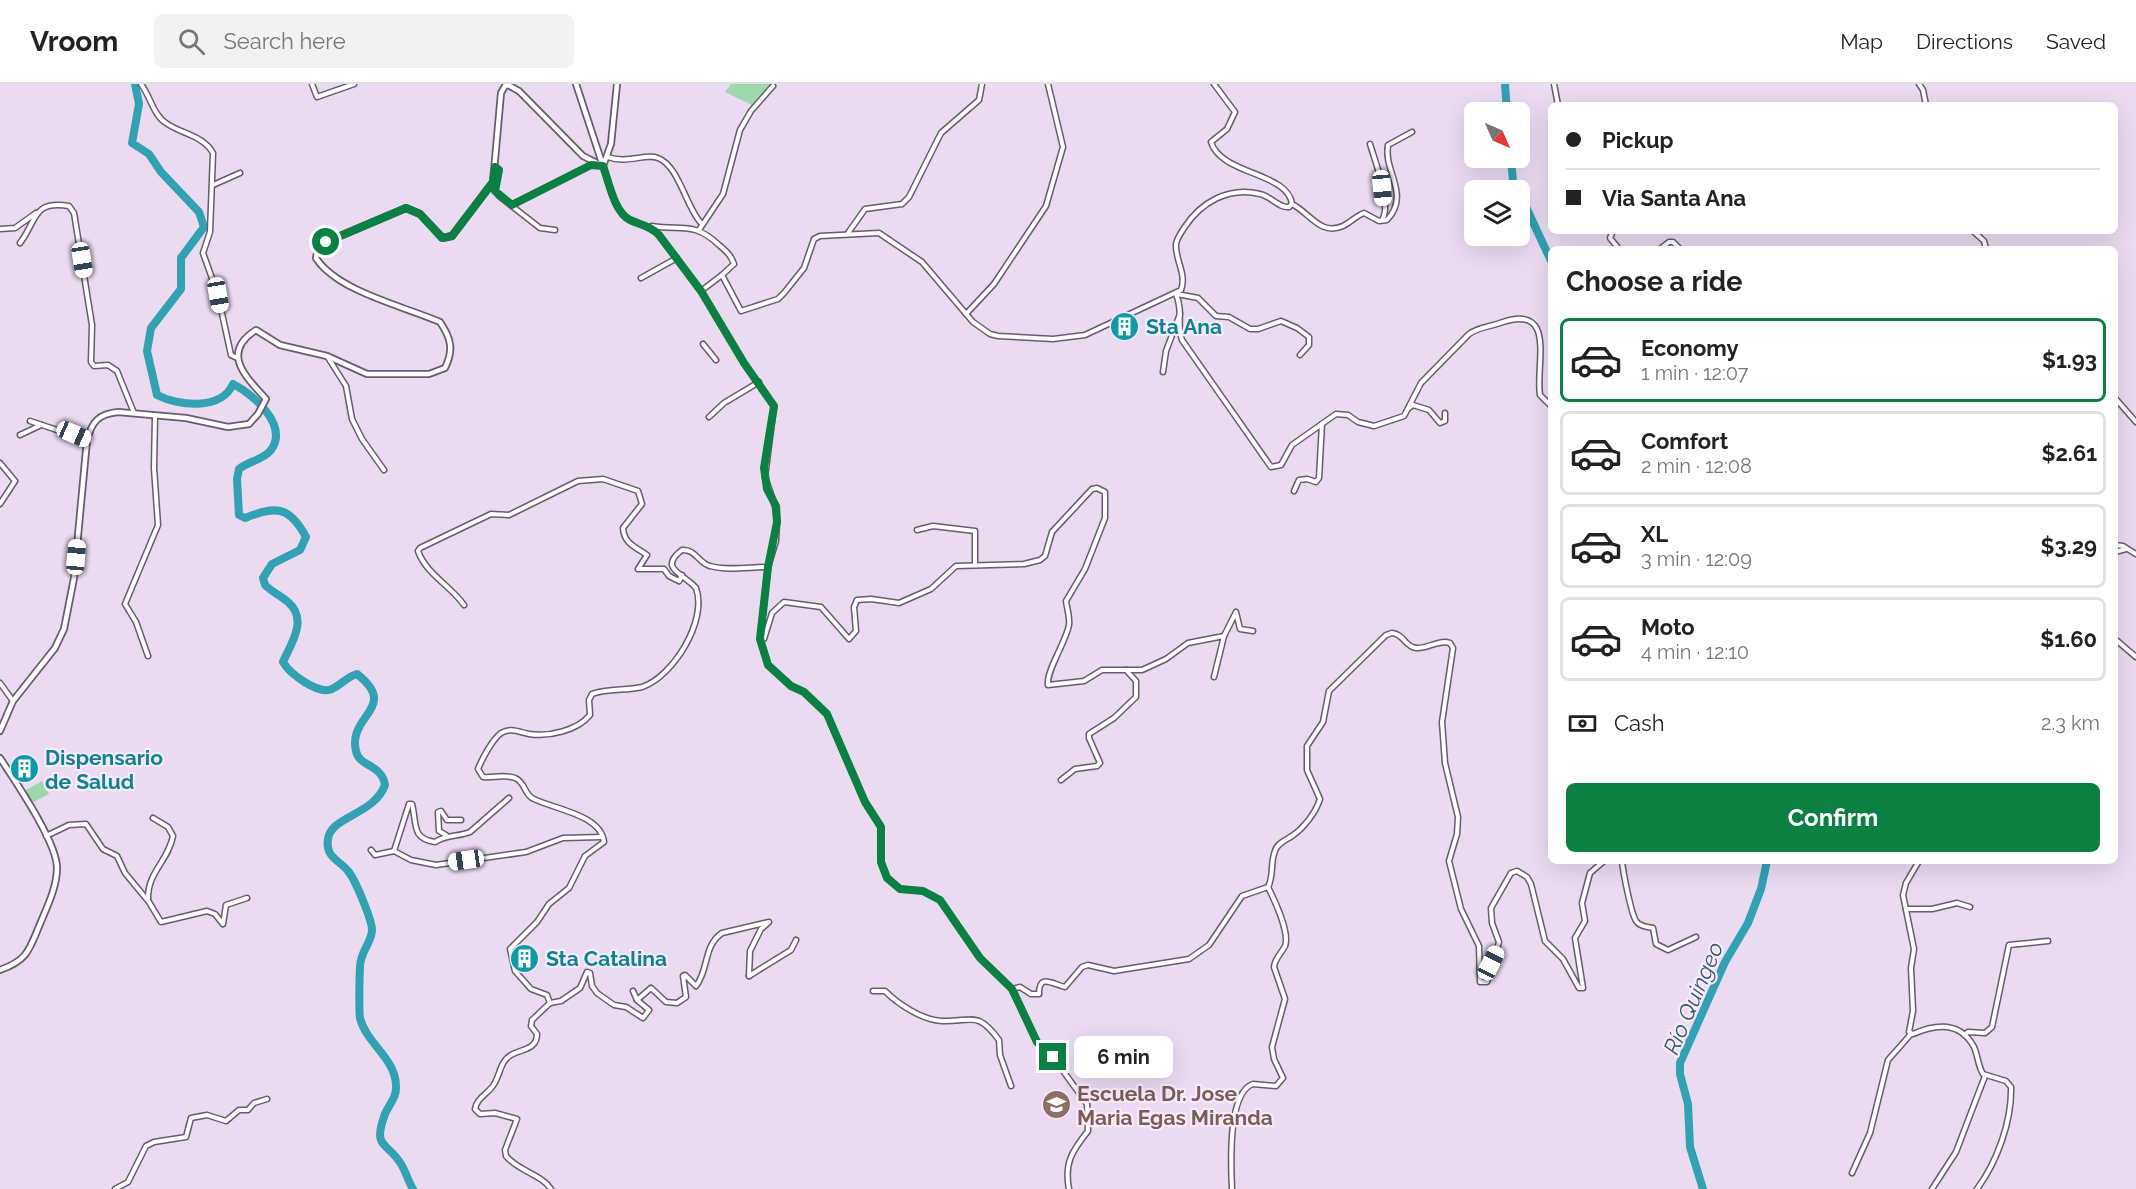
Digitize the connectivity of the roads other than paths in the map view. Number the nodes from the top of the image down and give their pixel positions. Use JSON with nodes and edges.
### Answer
{"nodes":[{"id":1,"x":141,"y":84,"type":"edge"},
{"id":2,"x":312,"y":84,"type":"edge"},
{"id":3,"x":354,"y":84,"type":"edge"},
{"id":4,"x":576,"y":84,"type":"edge"},
{"id":5,"x":617,"y":84,"type":"edge"},
{"id":6,"x":982,"y":84,"type":"edge"},
{"id":7,"x":1048,"y":84,"type":"edge"},
{"id":8,"x":1214,"y":84,"type":"edge"},
{"id":9,"x":1554,"y":84,"type":"edge"},
{"id":10,"x":1918,"y":84,"type":"edge"},
{"id":11,"x":773,"y":86,"type":"dead end"},
{"id":12,"x":1557,"y":102,"type":"edge"},
{"id":13,"x":1925,"y":102,"type":"edge"},
{"id":14,"x":1412,"y":132,"type":"dead end"},
{"id":15,"x":1370,"y":144,"type":"dead end"},
{"id":16,"x":608,"y":157,"type":"junction"},
{"id":17,"x":603,"y":166,"type":"junction"},
{"id":18,"x":495,"y":167,"type":"junction"},
{"id":19,"x":240,"y":173,"type":"dead end"},
{"id":20,"x":213,"y":185,"type":"junction"},
{"id":21,"x":1292,"y":204,"type":"junction"},
{"id":22,"x":512,"y":205,"type":"junction"},
{"id":23,"x":36,"y":212,"type":"junction"},
{"id":24,"x":1382,"y":220,"type":"junction"},
{"id":25,"x":701,"y":223,"type":"junction"},
{"id":26,"x":646,"y":225,"type":"junction"},
{"id":27,"x":0,"y":228,"type":"edge"},
{"id":28,"x":555,"y":230,"type":"dead end"},
{"id":29,"x":699,"y":230,"type":"junction"},
{"id":30,"x":848,"y":233,"type":"junction"},
{"id":31,"x":1976,"y":234,"type":"edge"},
{"id":32,"x":20,"y":243,"type":"dead end"},
{"id":33,"x":1664,"y":246,"type":"edge"},
{"id":34,"x":1677,"y":246,"type":"edge"},
{"id":35,"x":1985,"y":246,"type":"edge"},
{"id":36,"x":677,"y":258,"type":"junction"},
{"id":37,"x":722,"y":275,"type":"junction"},
{"id":38,"x":641,"y":278,"type":"dead end"},
{"id":39,"x":701,"y":291,"type":"junction"},
{"id":40,"x":1176,"y":294,"type":"junction"},
{"id":41,"x":1182,"y":311,"type":"junction"},
{"id":42,"x":966,"y":314,"type":"junction"},
{"id":43,"x":703,"y":344,"type":"dead end"},
{"id":44,"x":1300,"y":355,"type":"dead end"},
{"id":45,"x":327,"y":356,"type":"junction"},
{"id":46,"x":237,"y":357,"type":"junction"},
{"id":47,"x":716,"y":360,"type":"dead end"},
{"id":48,"x":1163,"y":372,"type":"dead end"},
{"id":49,"x":759,"y":382,"type":"junction"},
{"id":50,"x":2118,"y":401,"type":"edge"},
{"id":51,"x":1548,"y":403,"type":"edge"},
{"id":52,"x":1408,"y":409,"type":"junction"},
{"id":53,"x":134,"y":413,"type":"junction"},
{"id":54,"x":1445,"y":413,"type":"dead end"},
{"id":55,"x":155,"y":416,"type":"junction"},
{"id":56,"x":709,"y":417,"type":"dead end"},
{"id":57,"x":30,"y":421,"type":"dead end"},
{"id":58,"x":2136,"y":422,"type":"edge"},
{"id":59,"x":42,"y":424,"type":"junction"},
{"id":60,"x":1322,"y":424,"type":"junction"},
{"id":61,"x":20,"y":435,"type":"dead end"},
{"id":62,"x":87,"y":440,"type":"junction"},
{"id":63,"x":0,"y":464,"type":"edge"},
{"id":64,"x":384,"y":470,"type":"dead end"},
{"id":65,"x":1294,"y":491,"type":"dead end"},
{"id":66,"x":0,"y":504,"type":"edge"},
{"id":67,"x":917,"y":530,"type":"dead end"},
{"id":68,"x":2118,"y":546,"type":"edge"},
{"id":69,"x":2127,"y":549,"type":"junction"},
{"id":70,"x":2118,"y":551,"type":"edge"},
{"id":71,"x":2136,"y":554,"type":"edge"},
{"id":72,"x":975,"y":565,"type":"junction"},
{"id":73,"x":768,"y":567,"type":"junction"},
{"id":74,"x":682,"y":575,"type":"junction"},
{"id":75,"x":464,"y":605,"type":"dead end"},
{"id":76,"x":1253,"y":631,"type":"dead end"},
{"id":77,"x":1224,"y":636,"type":"junction"},
{"id":78,"x":760,"y":639,"type":"junction"},
{"id":79,"x":2118,"y":642,"type":"edge"},
{"id":80,"x":148,"y":656,"type":"dead end"},
{"id":81,"x":2136,"y":657,"type":"edge"},
{"id":82,"x":1125,"y":670,"type":"junction"},
{"id":83,"x":1214,"y":677,"type":"dead end"},
{"id":84,"x":0,"y":683,"type":"edge"},
{"id":85,"x":13,"y":701,"type":"junction"},
{"id":86,"x":0,"y":731,"type":"edge"},
{"id":87,"x":0,"y":758,"type":"edge"},
{"id":88,"x":1062,"y":780,"type":"dead end"},
{"id":89,"x":509,"y":798,"type":"dead end"},
{"id":90,"x":153,"y":818,"type":"dead end"},
{"id":91,"x":461,"y":820,"type":"dead end"},
{"id":92,"x":447,"y":835,"type":"junction"},
{"id":93,"x":46,"y":836,"type":"junction"},
{"id":94,"x":603,"y":837,"type":"junction"},
{"id":95,"x":371,"y":850,"type":"dead end"},
{"id":96,"x":394,"y":851,"type":"junction"},
{"id":97,"x":1600,"y":864,"type":"edge"},
{"id":98,"x":1622,"y":864,"type":"edge"},
{"id":99,"x":1917,"y":864,"type":"edge"},
{"id":100,"x":1268,"y":887,"type":"junction"},
{"id":101,"x":247,"y":898,"type":"dead end"},
{"id":102,"x":148,"y":901,"type":"junction"},
{"id":103,"x":1970,"y":907,"type":"dead end"},
{"id":104,"x":1906,"y":909,"type":"junction"},
{"id":105,"x":1696,"y":937,"type":"dead end"},
{"id":106,"x":796,"y":940,"type":"dead end"},
{"id":107,"x":2049,"y":941,"type":"dead end"},
{"id":108,"x":0,"y":970,"type":"edge"},
{"id":109,"x":1012,"y":989,"type":"junction"},
{"id":110,"x":633,"y":991,"type":"dead end"},
{"id":111,"x":873,"y":991,"type":"dead end"},
{"id":112,"x":637,"y":1000,"type":"junction"},
{"id":113,"x":550,"y":1002,"type":"junction"},
{"id":114,"x":1911,"y":1034,"type":"junction"},
{"id":115,"x":1964,"y":1035,"type":"junction"},
{"id":116,"x":1985,"y":1076,"type":"junction"},
{"id":117,"x":1011,"y":1086,"type":"dead end"},
{"id":118,"x":267,"y":1099,"type":"dead end"},
{"id":119,"x":1852,"y":1173,"type":"dead end"},
{"id":120,"x":115,"y":1189,"type":"edge"},
{"id":121,"x":551,"y":1189,"type":"edge"},
{"id":122,"x":1069,"y":1189,"type":"edge"},
{"id":123,"x":1232,"y":1189,"type":"edge"},
{"id":124,"x":1932,"y":1189,"type":"edge"},
{"id":125,"x":1977,"y":1189,"type":"edge"}],
"edges":[{"from":1,"to":20,"type":"street"},
{"from":2,"to":3,"type":"street"},
{"from":4,"to":17,"type":"street"},
{"from":5,"to":16,"type":"street"},
{"from":6,"to":30,"type":"street"},
{"from":7,"to":42,"type":"street"},
{"from":8,"to":21,"type":"street"},
{"from":9,"to":12,"type":"street"},
{"from":10,"to":13,"type":"street"},
{"from":11,"to":25,"type":"street"},
{"from":14,"to":24,"type":"street"},
{"from":15,"to":24,"type":"street"},
{"from":16,"to":17,"type":"street"},
{"from":16,"to":25,"type":"street"},
{"from":17,"to":18,"type":"street"},
{"from":17,"to":22,"type":"street"},
{"from":17,"to":26,"type":"street"},
{"from":18,"to":22,"type":"street"},
{"from":18,"to":45,"type":"street"},
{"from":19,"to":20,"type":"street"},
{"from":20,"to":46,"type":"street"},
{"from":21,"to":24,"type":"street"},
{"from":21,"to":40,"type":"street"},
{"from":22,"to":28,"type":"street"},
{"from":23,"to":27,"type":"street"},
{"from":23,"to":32,"type":"street"},
{"from":23,"to":53,"type":"street"},
{"from":25,"to":29,"type":"street"},
{"from":26,"to":29,"type":"street"},
{"from":26,"to":36,"type":"street"},
{"from":29,"to":37,"type":"street"},
{"from":30,"to":37,"type":"street"},
{"from":30,"to":42,"type":"street"},
{"from":31,"to":35,"type":"street"},
{"from":33,"to":34,"type":"street"},
{"from":36,"to":38,"type":"street"},
{"from":36,"to":39,"type":"street"},
{"from":37,"to":39,"type":"street"},
{"from":39,"to":49,"type":"street"},
{"from":40,"to":41,"type":"street"},
{"from":40,"to":42,"type":"street"},
{"from":40,"to":44,"type":"street"},
{"from":41,"to":48,"type":"street"},
{"from":41,"to":60,"type":"street"},
{"from":43,"to":47,"type":"street"},
{"from":45,"to":46,"type":"street"},
{"from":45,"to":64,"type":"street"},
{"from":46,"to":55,"type":"street"},
{"from":49,"to":56,"type":"street"},
{"from":49,"to":73,"type":"street"},
{"from":50,"to":58,"type":"street"},
{"from":51,"to":52,"type":"street"},
{"from":52,"to":54,"type":"street"},
{"from":52,"to":60,"type":"street"},
{"from":53,"to":55,"type":"street"},
{"from":53,"to":62,"type":"street"},
{"from":55,"to":80,"type":"street"},
{"from":57,"to":59,"type":"street"},
{"from":59,"to":61,"type":"street"},
{"from":59,"to":62,"type":"street"},
{"from":60,"to":65,"type":"street"},
{"from":62,"to":85,"type":"street"},
{"from":63,"to":66,"type":"street"},
{"from":67,"to":72,"type":"street"},
{"from":68,"to":69,"type":"street"},
{"from":69,"to":70,"type":"street"},
{"from":69,"to":71,"type":"street"},
{"from":72,"to":78,"type":"street"},
{"from":72,"to":82,"type":"street"},
{"from":73,"to":74,"type":"street"},
{"from":73,"to":78,"type":"street"},
{"from":74,"to":75,"type":"street"},
{"from":74,"to":94,"type":"street"},
{"from":76,"to":77,"type":"street"},
{"from":77,"to":82,"type":"street"},
{"from":77,"to":83,"type":"street"},
{"from":78,"to":109,"type":"street"},
{"from":79,"to":81,"type":"street"},
{"from":82,"to":88,"type":"street"},
{"from":84,"to":85,"type":"street"},
{"from":85,"to":86,"type":"street"},
{"from":87,"to":93,"type":"street"},
{"from":89,"to":92,"type":"street"},
{"from":90,"to":102,"type":"street"},
{"from":91,"to":92,"type":"street"},
{"from":92,"to":96,"type":"street"},
{"from":93,"to":102,"type":"street"},
{"from":93,"to":108,"type":"street"},
{"from":94,"to":96,"type":"street"},
{"from":94,"to":113,"type":"street"},
{"from":95,"to":96,"type":"street"},
{"from":97,"to":100,"type":"street"},
{"from":98,"to":105,"type":"street"},
{"from":99,"to":104,"type":"street"},
{"from":100,"to":109,"type":"street"},
{"from":100,"to":123,"type":"street"},
{"from":101,"to":102,"type":"street"},
{"from":103,"to":104,"type":"street"},
{"from":104,"to":114,"type":"street"},
{"from":106,"to":112,"type":"street"},
{"from":107,"to":115,"type":"street"},
{"from":109,"to":122,"type":"street"},
{"from":110,"to":112,"type":"street"},
{"from":111,"to":117,"type":"street"},
{"from":112,"to":113,"type":"street"},
{"from":113,"to":121,"type":"street"},
{"from":114,"to":115,"type":"street"},
{"from":114,"to":119,"type":"street"},
{"from":115,"to":116,"type":"street"},
{"from":116,"to":124,"type":"street"},
{"from":116,"to":125,"type":"street"},
{"from":118,"to":120,"type":"street"}]}
